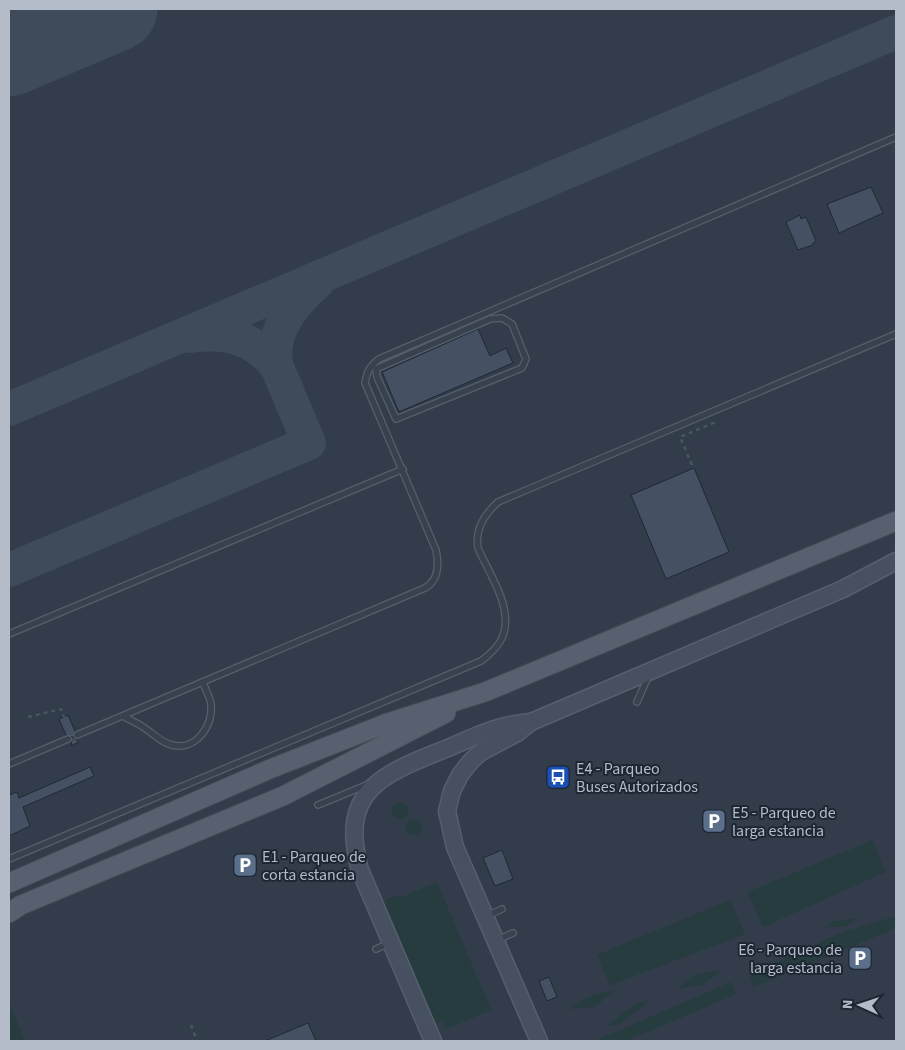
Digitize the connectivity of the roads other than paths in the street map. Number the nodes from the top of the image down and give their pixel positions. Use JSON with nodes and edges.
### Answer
{"nodes":[{"id":1,"x":896,"y":137,"type":"edge"},
{"id":2,"x":440,"y":332,"type":"junction"},
{"id":3,"x":896,"y":334,"type":"edge"},
{"id":4,"x":443,"y":339,"type":"junction"},
{"id":5,"x":402,"y":469,"type":"junction"},
{"id":6,"x":896,"y":521,"type":"edge"},
{"id":7,"x":896,"y":562,"type":"edge"},
{"id":8,"x":9,"y":634,"type":"edge"},
{"id":9,"x":649,"y":672,"type":"junction"},
{"id":10,"x":203,"y":682,"type":"junction"},
{"id":11,"x":485,"y":692,"type":"junction"},
{"id":12,"x":637,"y":702,"type":"dead end"},
{"id":13,"x":123,"y":716,"type":"junction"},
{"id":14,"x":531,"y":722,"type":"junction"},
{"id":15,"x":76,"y":736,"type":"dead end"},
{"id":16,"x":68,"y":739,"type":"dead end"},
{"id":17,"x":9,"y":764,"type":"edge"},
{"id":18,"x":378,"y":780,"type":"junction"},
{"id":19,"x":318,"y":805,"type":"dead end"},
{"id":20,"x":9,"y":859,"type":"edge"},
{"id":21,"x":9,"y":883,"type":"edge"},
{"id":22,"x":502,"y":909,"type":"dead end"},
{"id":23,"x":9,"y":913,"type":"edge"},
{"id":24,"x":485,"y":917,"type":"junction"},
{"id":25,"x":513,"y":932,"type":"dead end"},
{"id":26,"x":495,"y":941,"type":"junction"},
{"id":27,"x":433,"y":1041,"type":"edge"},
{"id":28,"x":539,"y":1041,"type":"edge"}],
"edges":[{"from":1,"to":2,"type":"lane"},
{"from":2,"to":4,"type":"lane"},
{"from":2,"to":5,"type":"lane"},
{"from":3,"to":20,"type":"lane"},
{"from":4,"to":4,"type":"lane"},
{"from":5,"to":8,"type":"lane"},
{"from":5,"to":10,"type":"lane"},
{"from":6,"to":11,"type":"main road"},
{"from":7,"to":9,"type":"main road"},
{"from":9,"to":12,"type":"lane"},
{"from":9,"to":14,"type":"main road"},
{"from":10,"to":13,"type":"lane"},
{"from":10,"to":13,"type":"lane"},
{"from":11,"to":21,"type":"main road"},
{"from":11,"to":23,"type":"main road"},
{"from":13,"to":15,"type":"lane"},
{"from":14,"to":18,"type":"main road"},
{"from":14,"to":24,"type":"main road"},
{"from":16,"to":17,"type":"lane"},
{"from":18,"to":19,"type":"lane"},
{"from":18,"to":27,"type":"main road"},
{"from":22,"to":24,"type":"lane"},
{"from":24,"to":26,"type":"main road"},
{"from":25,"to":26,"type":"lane"},
{"from":26,"to":28,"type":"main road"}]}
